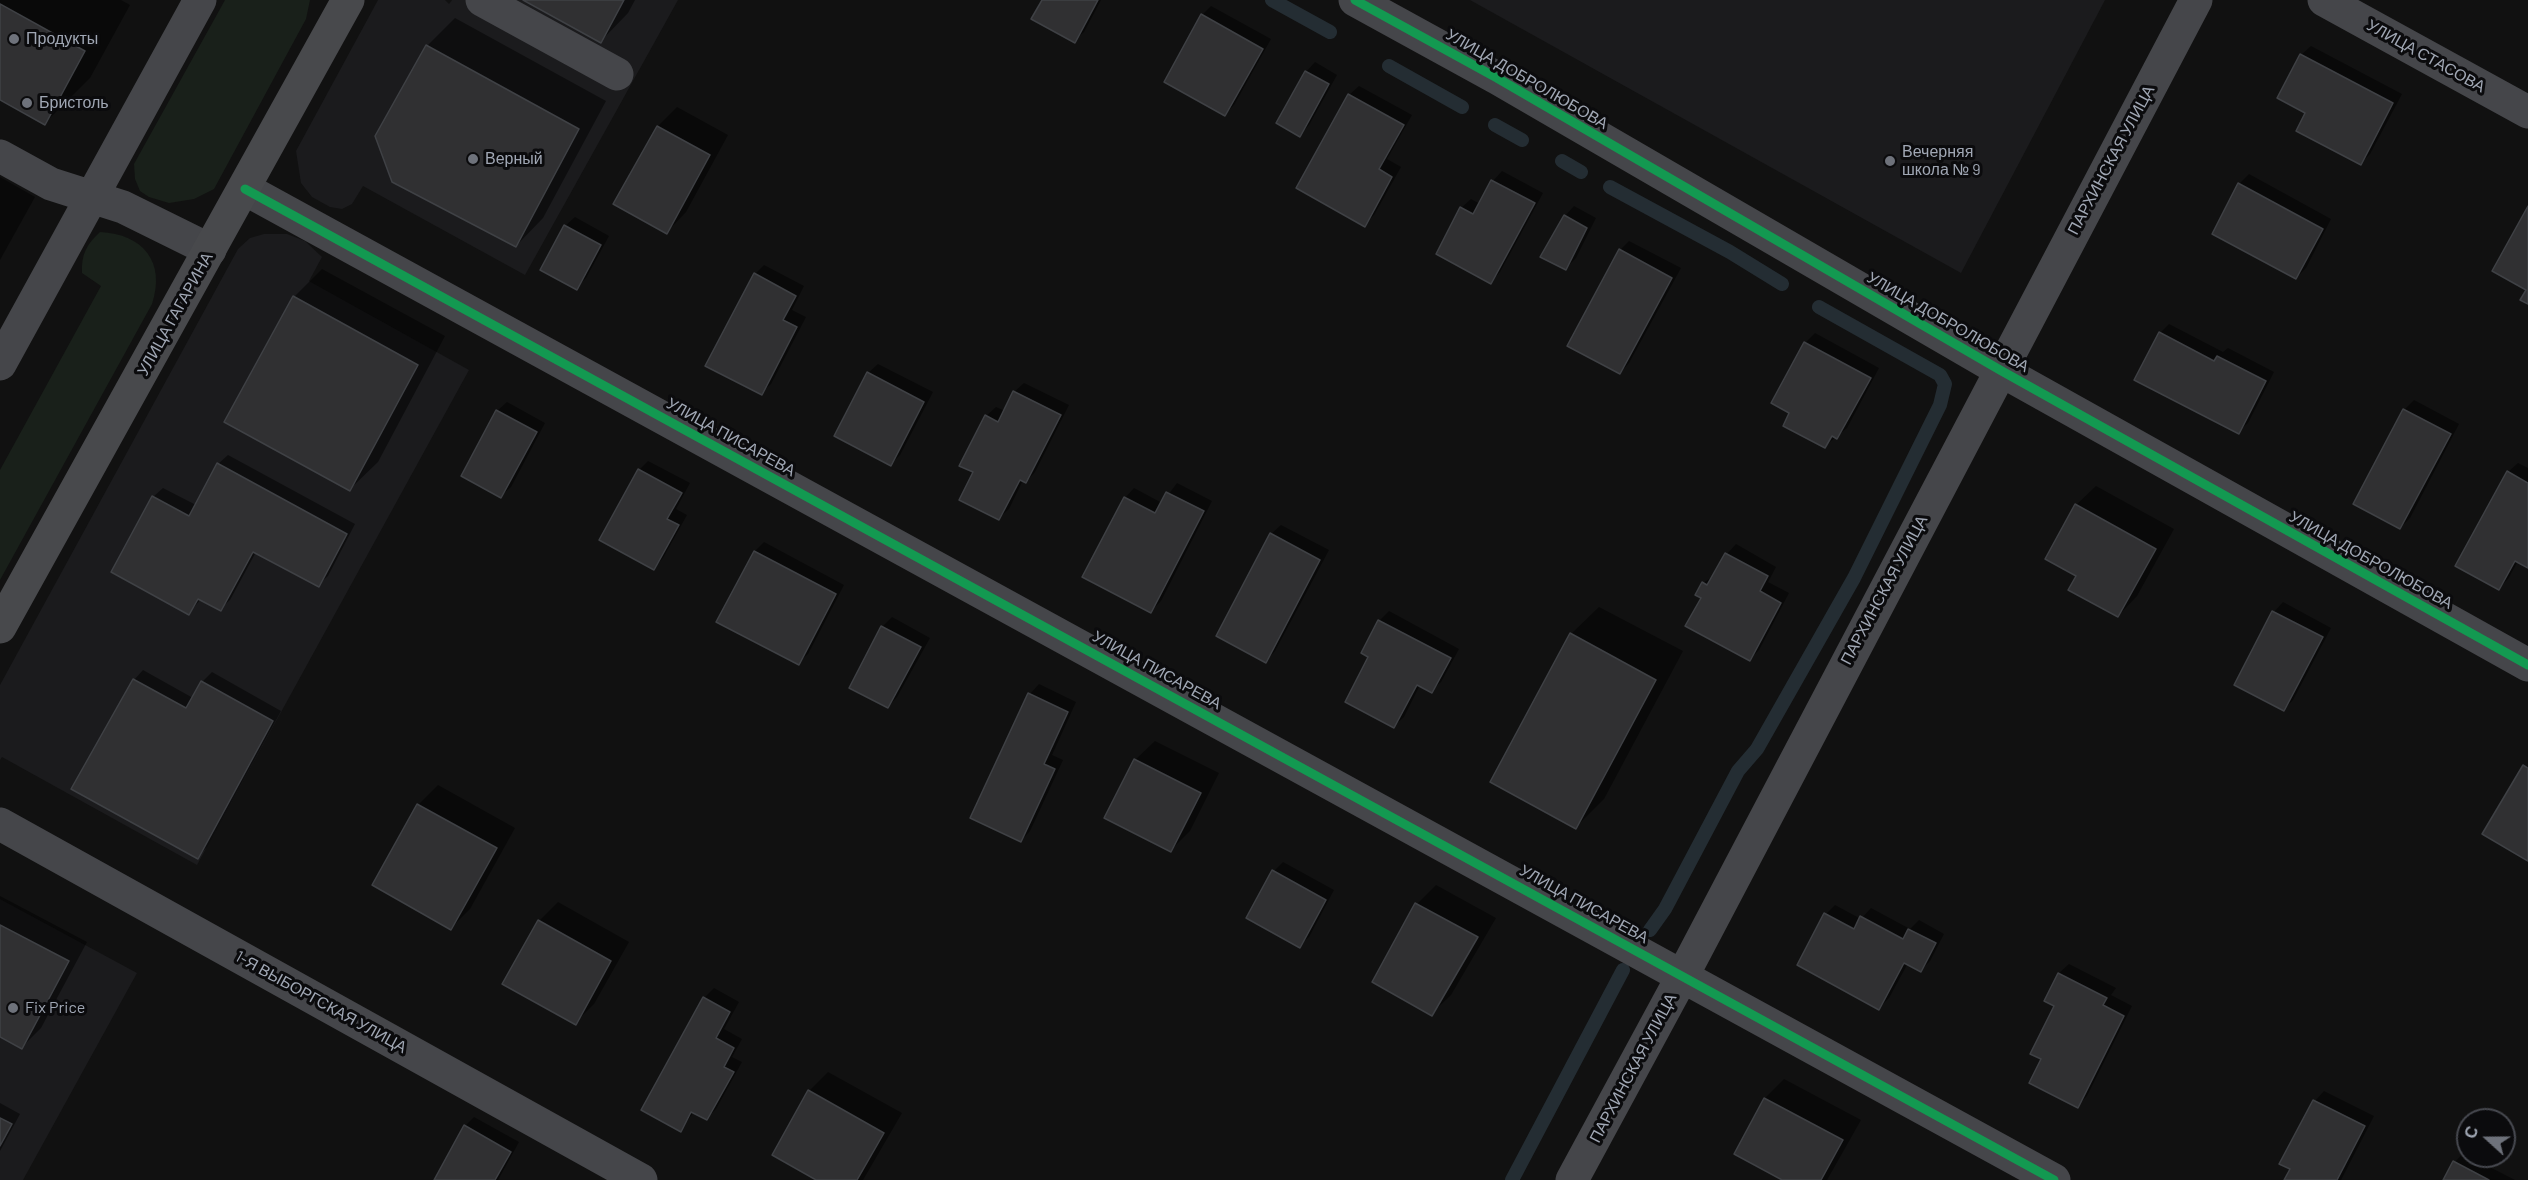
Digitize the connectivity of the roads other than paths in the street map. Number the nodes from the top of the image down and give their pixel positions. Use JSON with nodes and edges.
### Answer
{"nodes":[{"id":1,"x":200,"y":0,"type":"edge"},
{"id":2,"x":348,"y":0,"type":"edge"},
{"id":3,"x":482,"y":0,"type":"edge"},
{"id":4,"x":1355,"y":0,"type":"edge"},
{"id":5,"x":2196,"y":0,"type":"edge"},
{"id":6,"x":2324,"y":0,"type":"edge"},
{"id":7,"x":616,"y":74,"type":"dead end"},
{"id":8,"x":2528,"y":112,"type":"edge"},
{"id":9,"x":0,"y":156,"type":"edge"},
{"id":10,"x":245,"y":189,"type":"junction"},
{"id":11,"x":91,"y":198,"type":"junction"},
{"id":12,"x":210,"y":250,"type":"junction"},
{"id":13,"x":0,"y":364,"type":"edge"},
{"id":14,"x":2000,"y":370,"type":"junction"},
{"id":15,"x":0,"y":627,"type":"edge"},
{"id":16,"x":2528,"y":665,"type":"edge"},
{"id":17,"x":0,"y":824,"type":"edge"},
{"id":18,"x":1683,"y":975,"type":"junction"},
{"id":19,"x":641,"y":1180,"type":"edge"},
{"id":20,"x":1572,"y":1180,"type":"edge"},
{"id":21,"x":2054,"y":1180,"type":"edge"}],
"edges":[{"from":1,"to":11,"type":"street"},
{"from":2,"to":10,"type":"main road","name":"УЛИЦА ГАГАРИНА"},
{"from":3,"to":7,"type":"street"},
{"from":4,"to":14,"type":"street","name":"УЛИЦА ДОБРОЛЮБОВА"},
{"from":5,"to":14,"type":"street","name":"ПАРХИНСКАЯ УЛИЦА"},
{"from":6,"to":8,"type":"street","name":"УЛИЦА СТАСОВА"},
{"from":9,"to":11,"type":"street"},
{"from":10,"to":12,"type":"main road","name":"УЛИЦА ГАГАРИНА"},
{"from":10,"to":18,"type":"street","name":"УЛИЦА ПИСАРЕВА"},
{"from":11,"to":12,"type":"street"},
{"from":11,"to":13,"type":"street"},
{"from":12,"to":15,"type":"main road","name":"УЛИЦА ГАГАРИНА"},
{"from":14,"to":16,"type":"street","name":"УЛИЦА ДОБРОЛЮБОВА"},
{"from":14,"to":18,"type":"street","name":"ПАРХИНСКАЯ УЛИЦА"},
{"from":17,"to":19,"type":"street","name":"1-Я ВЫБОРГСКАЯ УЛИЦА"},
{"from":18,"to":20,"type":"street","name":"ПАРХИНСКАЯ УЛИЦА"},
{"from":18,"to":21,"type":"street","name":"УЛИЦА ПИСАРЕВА"}]}
